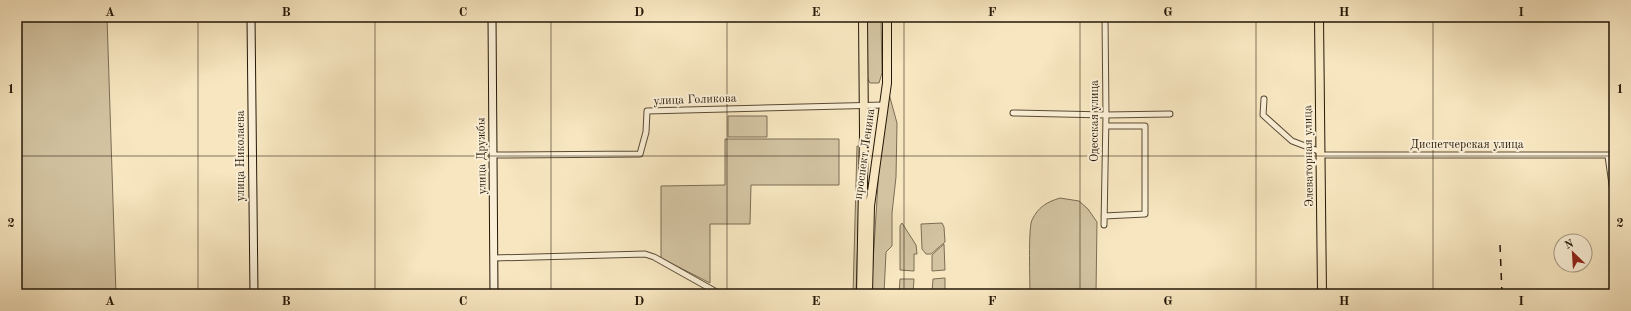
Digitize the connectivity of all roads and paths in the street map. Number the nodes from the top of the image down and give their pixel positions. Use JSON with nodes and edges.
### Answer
{"nodes":[{"id":1,"x":251,"y":17,"type":"edge"},
{"id":2,"x":492,"y":17,"type":"edge"},
{"id":3,"x":863,"y":17,"type":"edge"},
{"id":4,"x":887,"y":17,"type":"edge"},
{"id":5,"x":1105,"y":17,"type":"edge"},
{"id":6,"x":1319,"y":17,"type":"edge"},
{"id":7,"x":1264,"y":99,"type":"dead end"},
{"id":8,"x":884,"y":105,"type":"junction"},
{"id":9,"x":864,"y":106,"type":"junction"},
{"id":10,"x":1013,"y":113,"type":"dead end"},
{"id":11,"x":1170,"y":114,"type":"dead end"},
{"id":12,"x":1106,"y":115,"type":"junction"},
{"id":13,"x":1106,"y":126,"type":"junction"},
{"id":14,"x":1321,"y":153,"type":"junction"},
{"id":15,"x":494,"y":155,"type":"junction"},
{"id":16,"x":1608,"y":156,"type":"junction"},
{"id":17,"x":1614,"y":156,"type":"edge"},
{"id":18,"x":1614,"y":199,"type":"edge"},
{"id":19,"x":1104,"y":216,"type":"junction"},
{"id":20,"x":1104,"y":225,"type":"dead end"},
{"id":21,"x":494,"y":258,"type":"junction"},
{"id":22,"x":254,"y":294,"type":"edge"},
{"id":23,"x":494,"y":294,"type":"edge"},
{"id":24,"x":720,"y":294,"type":"edge"},
{"id":25,"x":861,"y":294,"type":"edge"},
{"id":26,"x":868,"y":294,"type":"edge"},
{"id":27,"x":1322,"y":294,"type":"edge"}],
"edges":[{"from":1,"to":22,"type":"main road","name":"улица Николаева"},
{"from":2,"to":15,"type":"main road","name":"улица Дружбы"},
{"from":3,"to":9,"type":"main road","name":"проспект Ленина"},
{"from":4,"to":8,"type":"main road","name":"проспект Ленина"},
{"from":5,"to":12,"type":"street","name":"Одесская улица"},
{"from":6,"to":14,"type":"main road","name":"Элеваторная улица"},
{"from":7,"to":14,"type":"street"},
{"from":8,"to":9,"type":"street","name":"улица Голикова"},
{"from":8,"to":26,"type":"main road","name":"проспект Ленина"},
{"from":9,"to":15,"type":"street","name":"улица Голикова"},
{"from":9,"to":25,"type":"main road","name":"проспект Ленина"},
{"from":10,"to":12,"type":"street"},
{"from":11,"to":12,"type":"street"},
{"from":12,"to":13,"type":"street","name":"Одесская улица"},
{"from":13,"to":19,"type":"street","name":"Одесская улица"},
{"from":13,"to":19,"type":"street"},
{"from":14,"to":16,"type":"street","name":"Диспетчерская улица"},
{"from":14,"to":27,"type":"main road","name":"Элеваторная улица"},
{"from":15,"to":21,"type":"main road","name":"улица Дружбы"},
{"from":16,"to":17,"type":"street","name":"Диспетчерская улица"},
{"from":16,"to":18,"type":"street"},
{"from":19,"to":20,"type":"street","name":"Одесская улица"},
{"from":21,"to":23,"type":"main road","name":"улица Дружбы"},
{"from":21,"to":24,"type":"street"}]}
